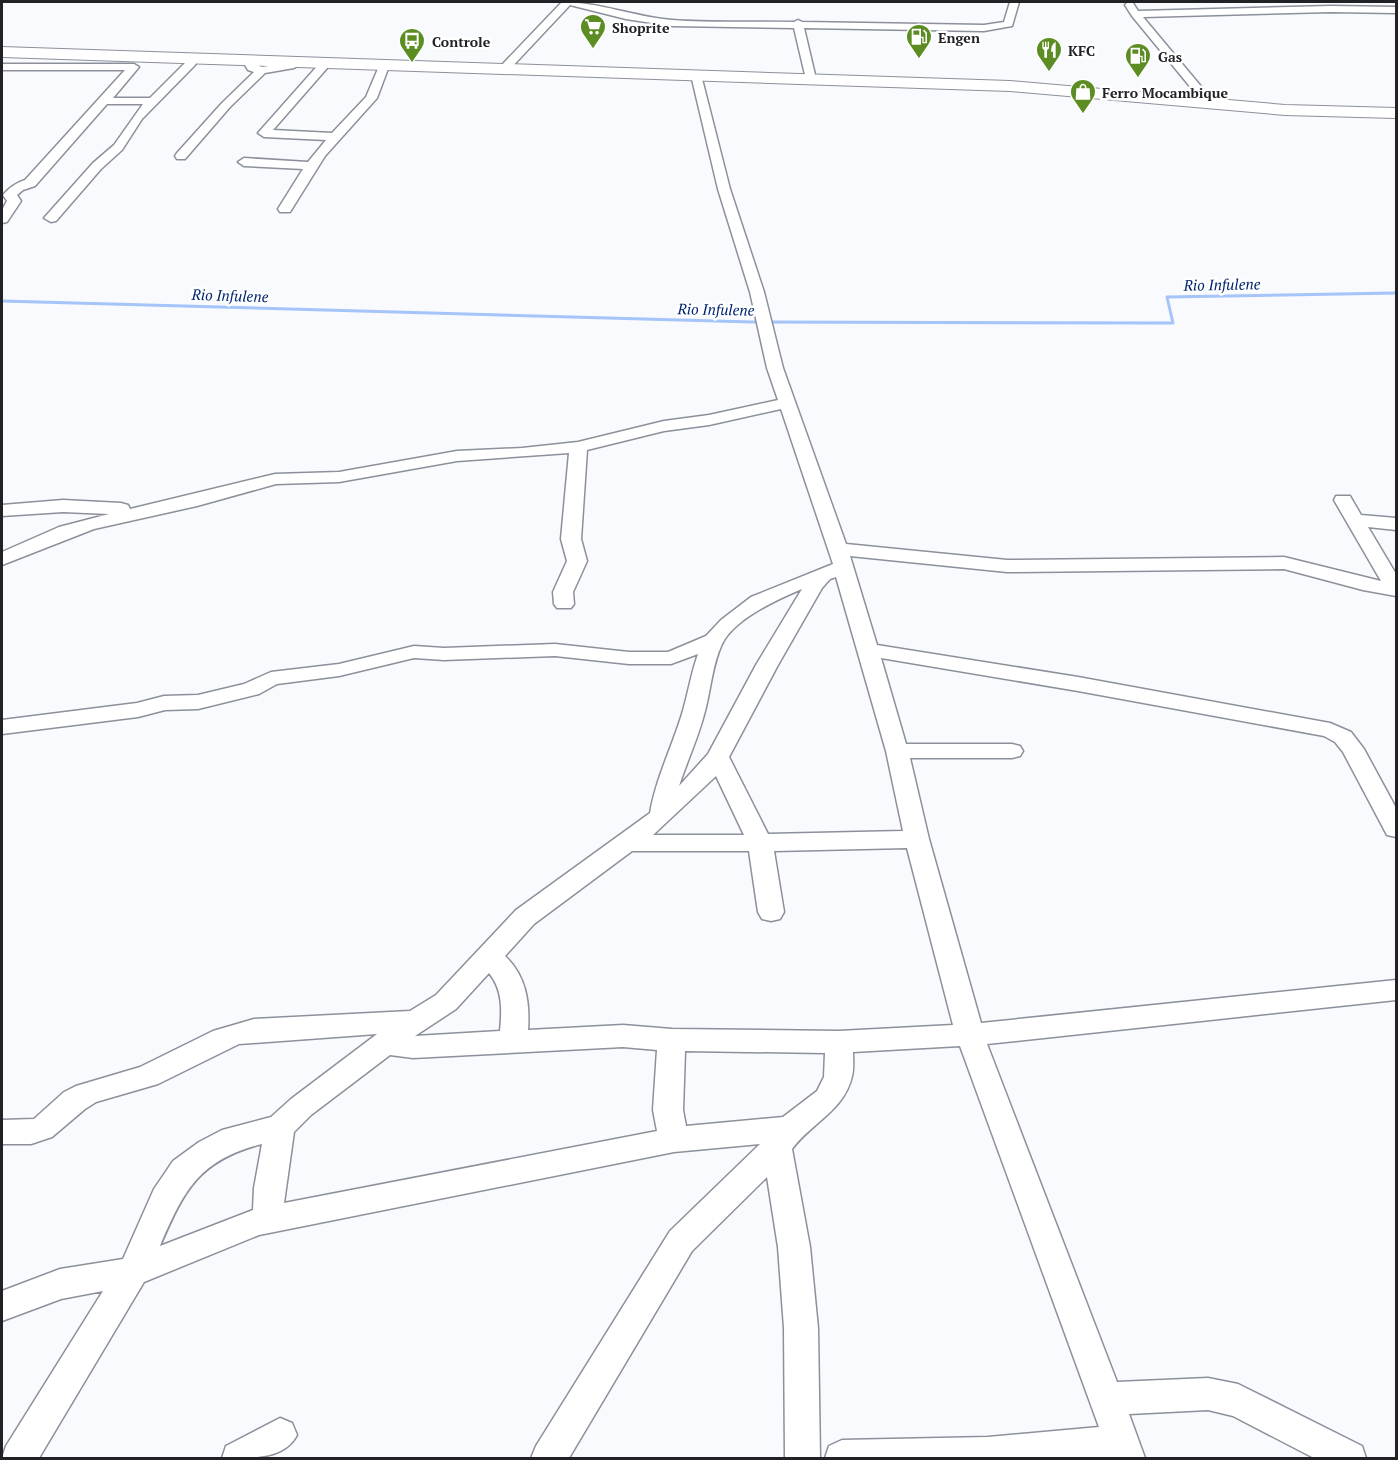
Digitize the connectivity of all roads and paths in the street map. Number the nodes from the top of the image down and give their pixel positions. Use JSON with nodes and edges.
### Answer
{"nodes":[{"id":1,"x":555,"y":2,"type":"edge"},
{"id":2,"x":568,"y":2,"type":"edge"},
{"id":3,"x":581,"y":2,"type":"edge"},
{"id":4,"x":1004,"y":2,"type":"edge"},
{"id":5,"x":1014,"y":2,"type":"edge"},
{"id":6,"x":1129,"y":2,"type":"edge"},
{"id":7,"x":1372,"y":2,"type":"edge"},
{"id":8,"x":1383,"y":10,"type":"junction"},
{"id":9,"x":1396,"y":10,"type":"edge"},
{"id":10,"x":1135,"y":14,"type":"junction"},
{"id":11,"x":804,"y":25,"type":"junction"},
{"id":12,"x":2,"y":54,"type":"edge"},
{"id":13,"x":2,"y":61,"type":"edge"},
{"id":14,"x":189,"y":63,"type":"junction"},
{"id":15,"x":136,"y":65,"type":"junction"},
{"id":16,"x":332,"y":65,"type":"junction"},
{"id":17,"x":384,"y":66,"type":"junction"},
{"id":18,"x":2,"y":67,"type":"edge"},
{"id":19,"x":256,"y":67,"type":"junction"},
{"id":20,"x":503,"y":70,"type":"junction"},
{"id":21,"x":696,"y":75,"type":"junction"},
{"id":22,"x":816,"y":79,"type":"junction"},
{"id":23,"x":104,"y":101,"type":"junction"},
{"id":24,"x":153,"y":101,"type":"junction"},
{"id":25,"x":1210,"y":104,"type":"junction"},
{"id":26,"x":1396,"y":113,"type":"edge"},
{"id":27,"x":329,"y":123,"type":"dead end"},
{"id":28,"x":348,"y":124,"type":"junction"},
{"id":29,"x":335,"y":137,"type":"junction"},
{"id":30,"x":181,"y":156,"type":"dead end"},
{"id":31,"x":244,"y":162,"type":"dead end"},
{"id":32,"x":311,"y":166,"type":"junction"},
{"id":33,"x":285,"y":210,"type":"dead end"},
{"id":34,"x":51,"y":218,"type":"dead end"},
{"id":35,"x":2,"y":219,"type":"edge"},
{"id":36,"x":786,"y":402,"type":"junction"},
{"id":37,"x":578,"y":447,"type":"junction"},
{"id":38,"x":1343,"y":500,"type":"dead end"},
{"id":39,"x":2,"y":510,"type":"edge"},
{"id":40,"x":140,"y":511,"type":"junction"},
{"id":41,"x":1355,"y":520,"type":"junction"},
{"id":42,"x":1396,"y":524,"type":"edge"},
{"id":43,"x":2,"y":559,"type":"edge"},
{"id":44,"x":834,"y":564,"type":"junction"},
{"id":45,"x":1396,"y":590,"type":"edge"},
{"id":46,"x":564,"y":604,"type":"dead end"},
{"id":47,"x":713,"y":640,"type":"junction"},
{"id":48,"x":868,"y":650,"type":"junction"},
{"id":49,"x":671,"y":658,"type":"junction"},
{"id":50,"x":702,"y":671,"type":"junction"},
{"id":51,"x":2,"y":727,"type":"edge"},
{"id":52,"x":897,"y":751,"type":"junction"},
{"id":53,"x":1012,"y":751,"type":"dead end"},
{"id":54,"x":718,"y":757,"type":"junction"},
{"id":55,"x":661,"y":816,"type":"junction"},
{"id":56,"x":1396,"y":830,"type":"edge"},
{"id":57,"x":917,"y":838,"type":"junction"},
{"id":58,"x":760,"y":842,"type":"junction"},
{"id":59,"x":627,"y":843,"type":"junction"},
{"id":60,"x":771,"y":912,"type":"dead end"},
{"id":61,"x":488,"y":956,"type":"junction"},
{"id":62,"x":1396,"y":990,"type":"edge"},
{"id":63,"x":415,"y":1021,"type":"junction"},
{"id":64,"x":970,"y":1035,"type":"junction"},
{"id":65,"x":672,"y":1040,"type":"junction"},
{"id":66,"x":839,"y":1042,"type":"junction"},
{"id":67,"x":513,"y":1043,"type":"junction"},
{"id":68,"x":388,"y":1044,"type":"junction"},
{"id":69,"x":280,"y":1126,"type":"junction"},
{"id":70,"x":2,"y":1132,"type":"edge"},
{"id":71,"x":783,"y":1138,"type":"junction"},
{"id":72,"x":674,"y":1140,"type":"junction"},
{"id":73,"x":268,"y":1220,"type":"junction"},
{"id":74,"x":133,"y":1272,"type":"junction"},
{"id":75,"x":2,"y":1306,"type":"edge"},
{"id":76,"x":1106,"y":1399,"type":"junction"},
{"id":77,"x":280,"y":1435,"type":"dead end"},
{"id":78,"x":1125,"y":1450,"type":"edge"},
{"id":79,"x":20,"y":1458,"type":"edge"},
{"id":80,"x":239,"y":1458,"type":"edge"},
{"id":81,"x":549,"y":1458,"type":"edge"},
{"id":82,"x":803,"y":1458,"type":"edge"},
{"id":83,"x":842,"y":1458,"type":"edge"},
{"id":84,"x":1349,"y":1458,"type":"edge"}],
"edges":[{"from":1,"to":2,"type":"street"},
{"from":2,"to":11,"type":"street"},
{"from":2,"to":20,"type":"street"},
{"from":3,"to":11,"type":"street"},
{"from":4,"to":11,"type":"street"},
{"from":5,"to":11,"type":"street"},
{"from":6,"to":10,"type":"street"},
{"from":7,"to":8,"type":"street"},
{"from":8,"to":9,"type":"street"},
{"from":8,"to":10,"type":"street"},
{"from":10,"to":25,"type":"street"},
{"from":11,"to":22,"type":"street"},
{"from":12,"to":14,"type":"highway"},
{"from":12,"to":16,"type":"highway"},
{"from":13,"to":15,"type":"highway"},
{"from":14,"to":15,"type":"highway"},
{"from":14,"to":19,"type":"highway"},
{"from":14,"to":24,"type":"street"},
{"from":15,"to":18,"type":"street"},
{"from":15,"to":23,"type":"street"},
{"from":16,"to":17,"type":"highway"},
{"from":16,"to":19,"type":"highway"},
{"from":16,"to":29,"type":"street"},
{"from":17,"to":20,"type":"highway"},
{"from":17,"to":28,"type":"street"},
{"from":19,"to":30,"type":"street"},
{"from":20,"to":21,"type":"highway"},
{"from":21,"to":22,"type":"highway"},
{"from":21,"to":36,"type":"street"},
{"from":22,"to":25,"type":"highway"},
{"from":23,"to":24,"type":"street"},
{"from":23,"to":35,"type":"street"},
{"from":24,"to":34,"type":"street"},
{"from":25,"to":26,"type":"highway"},
{"from":27,"to":28,"type":"street"},
{"from":28,"to":29,"type":"street"},
{"from":29,"to":32,"type":"street"},
{"from":31,"to":32,"type":"street"},
{"from":32,"to":33,"type":"street"},
{"from":36,"to":37,"type":"street"},
{"from":36,"to":44,"type":"street"},
{"from":37,"to":40,"type":"street"},
{"from":37,"to":46,"type":"street"},
{"from":38,"to":41,"type":"street"},
{"from":39,"to":40,"type":"street"},
{"from":40,"to":43,"type":"street"},
{"from":41,"to":42,"type":"street"},
{"from":41,"to":45,"type":"street"},
{"from":44,"to":45,"type":"street"},
{"from":44,"to":47,"type":"street"},
{"from":44,"to":48,"type":"street"},
{"from":44,"to":54,"type":"street"},
{"from":47,"to":49,"type":"street"},
{"from":47,"to":50,"type":"street"},
{"from":48,"to":52,"type":"street"},
{"from":48,"to":56,"type":"street"},
{"from":49,"to":50,"type":"street"},
{"from":49,"to":51,"type":"street"},
{"from":50,"to":55,"type":"street"},
{"from":52,"to":53,"type":"street"},
{"from":52,"to":57,"type":"street"},
{"from":54,"to":55,"type":"street"},
{"from":54,"to":58,"type":"street"},
{"from":55,"to":59,"type":"street"},
{"from":57,"to":58,"type":"street"},
{"from":57,"to":64,"type":"street"},
{"from":58,"to":59,"type":"street"},
{"from":58,"to":60,"type":"street"},
{"from":59,"to":61,"type":"street"},
{"from":61,"to":63,"type":"street"},
{"from":61,"to":67,"type":"street"},
{"from":62,"to":64,"type":"street"},
{"from":63,"to":68,"type":"street"},
{"from":63,"to":70,"type":"street"},
{"from":64,"to":66,"type":"street"},
{"from":64,"to":76,"type":"street"},
{"from":65,"to":66,"type":"street"},
{"from":65,"to":67,"type":"street"},
{"from":65,"to":72,"type":"street"},
{"from":66,"to":71,"type":"street"},
{"from":67,"to":68,"type":"street"},
{"from":68,"to":69,"type":"street"},
{"from":69,"to":73,"type":"street"},
{"from":69,"to":74,"type":"street"},
{"from":71,"to":72,"type":"street"},
{"from":71,"to":81,"type":"street"},
{"from":71,"to":82,"type":"street"},
{"from":72,"to":73,"type":"street"},
{"from":73,"to":74,"type":"street"},
{"from":74,"to":75,"type":"street"},
{"from":74,"to":79,"type":"street"},
{"from":76,"to":78,"type":"street"},
{"from":76,"to":84,"type":"street"},
{"from":77,"to":80,"type":"street"},
{"from":78,"to":83,"type":"street"}]}
